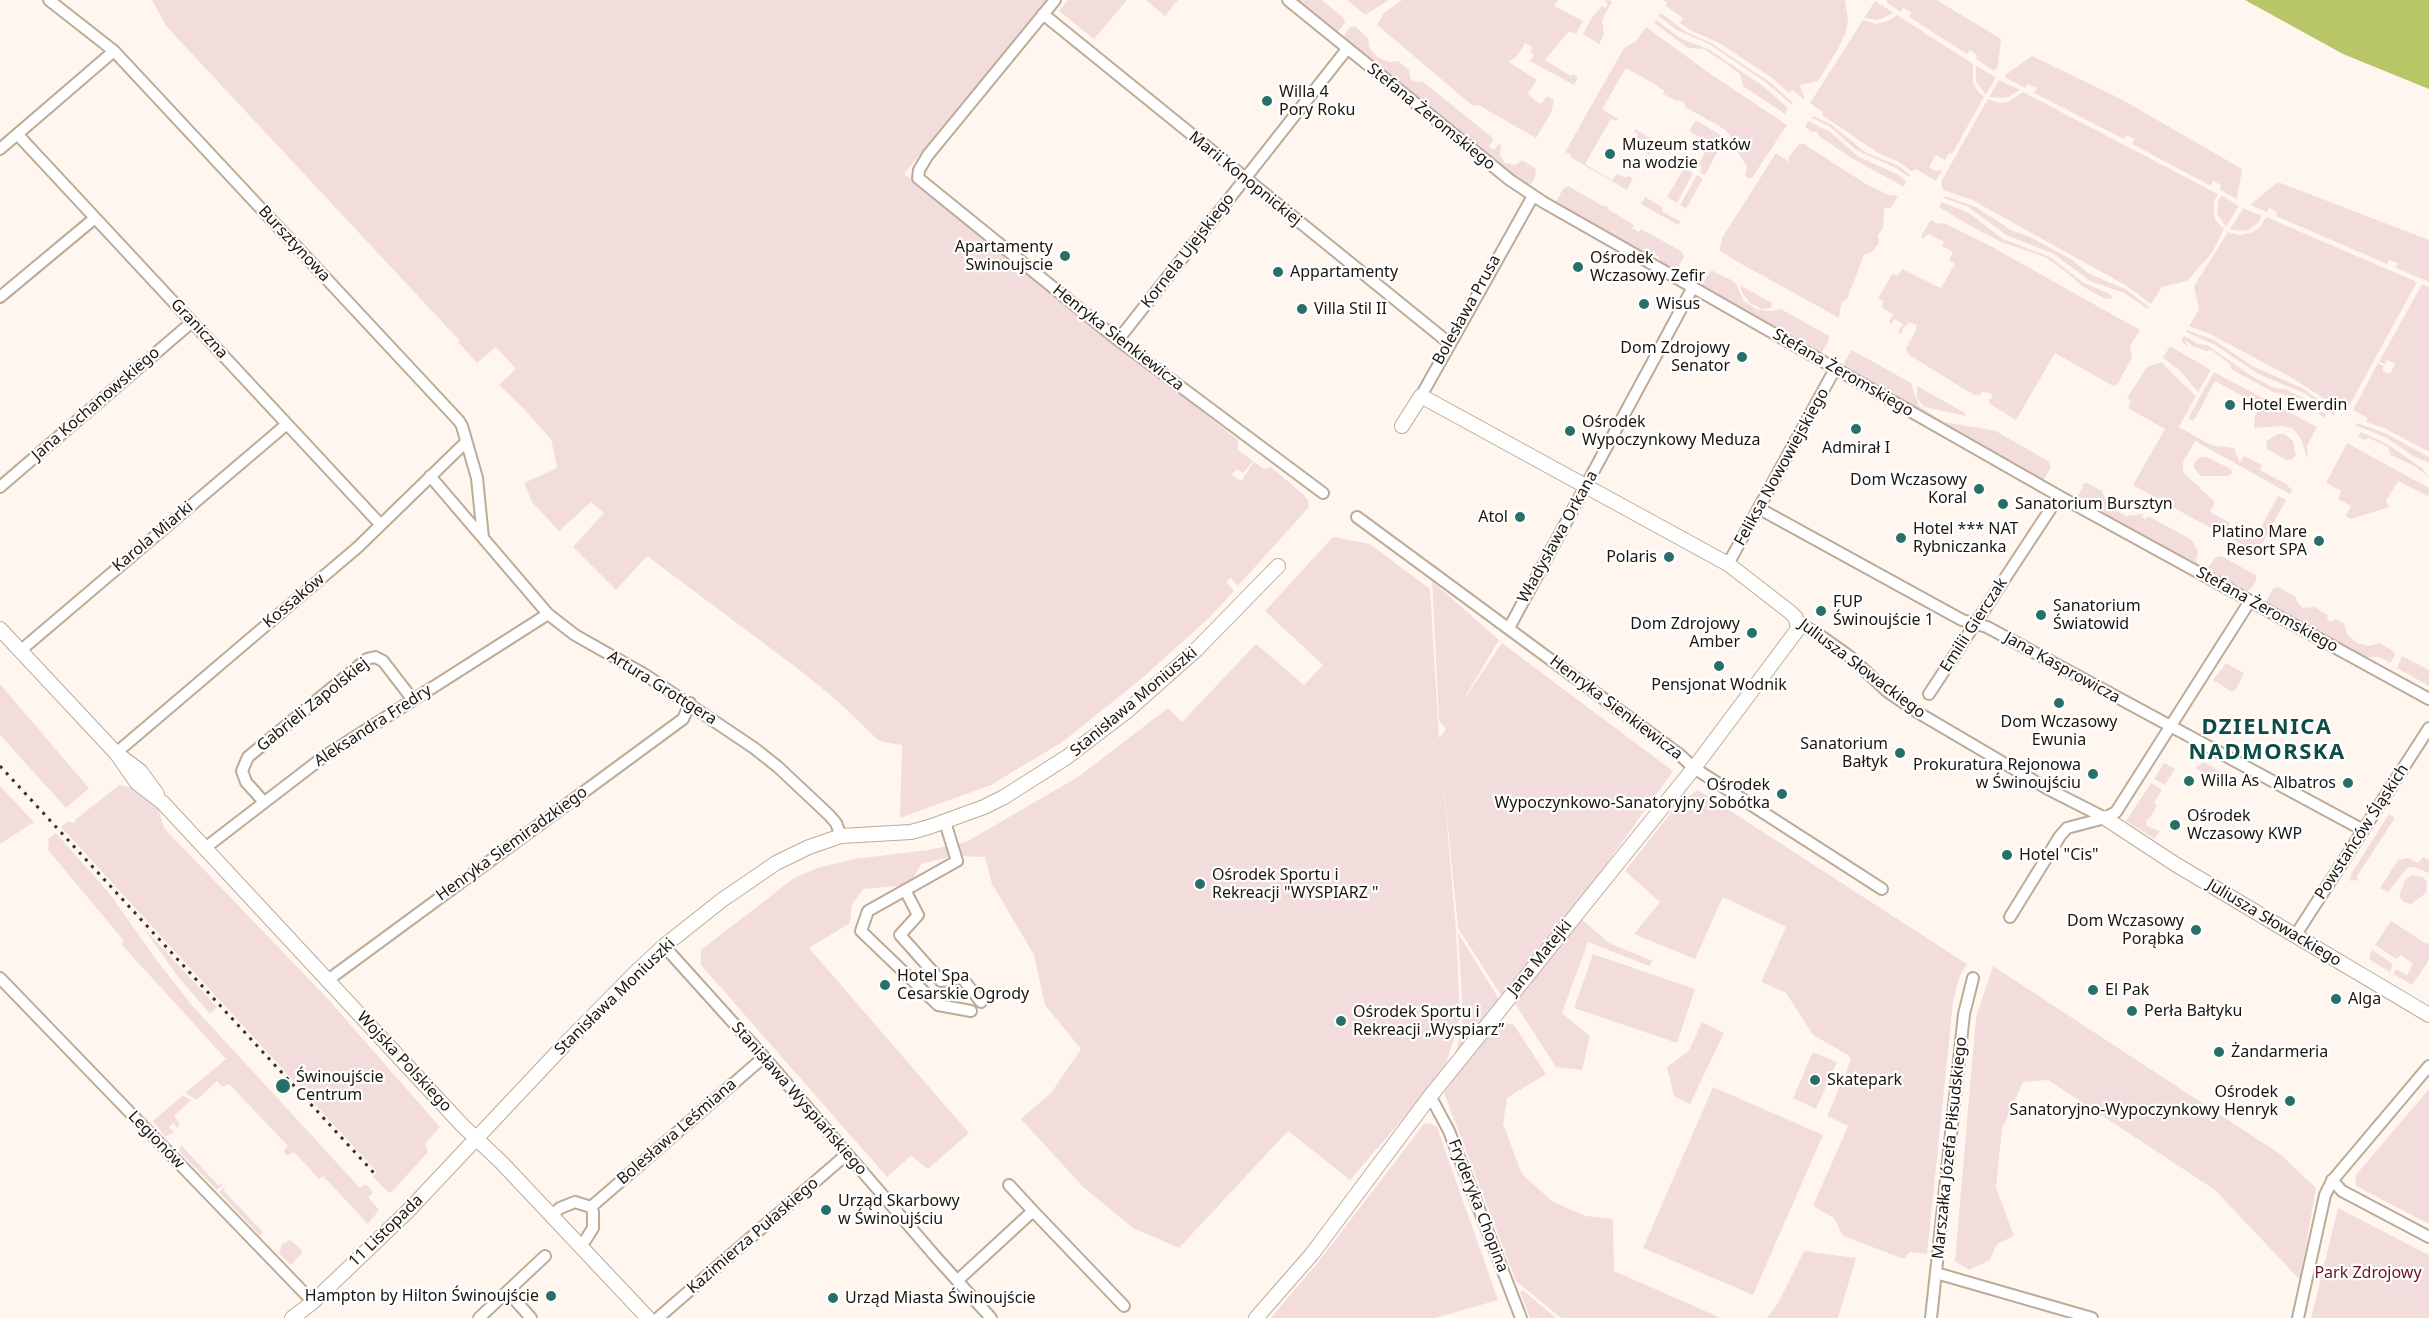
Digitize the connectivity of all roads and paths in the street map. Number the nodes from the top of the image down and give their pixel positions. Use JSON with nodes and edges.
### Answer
{"nodes":[{"id":1,"x":48,"y":0,"type":"edge"},
{"id":2,"x":1055,"y":0,"type":"edge"},
{"id":3,"x":1288,"y":0,"type":"edge"},
{"id":4,"x":1043,"y":14,"type":"junction"},
{"id":5,"x":1347,"y":49,"type":"junction"},
{"id":6,"x":114,"y":51,"type":"junction"},
{"id":7,"x":18,"y":135,"type":"junction"},
{"id":8,"x":0,"y":149,"type":"edge"},
{"id":9,"x":1244,"y":178,"type":"junction"},
{"id":10,"x":1533,"y":196,"type":"junction"},
{"id":11,"x":95,"y":218,"type":"junction"},
{"id":12,"x":1693,"y":287,"type":"junction"},
{"id":13,"x":0,"y":297,"type":"edge"},
{"id":14,"x":192,"y":322,"type":"junction"},
{"id":15,"x":1118,"y":340,"type":"junction"},
{"id":16,"x":1449,"y":343,"type":"junction"},
{"id":17,"x":1835,"y":369,"type":"junction"},
{"id":18,"x":1421,"y":396,"type":"junction"},
{"id":19,"x":1442,"y":407,"type":"junction"},
{"id":20,"x":287,"y":424,"type":"junction"},
{"id":21,"x":466,"y":442,"type":"junction"},
{"id":22,"x":430,"y":476,"type":"junction"},
{"id":23,"x":1587,"y":485,"type":"junction"},
{"id":24,"x":0,"y":487,"type":"edge"},
{"id":25,"x":1323,"y":492,"type":"dead end"},
{"id":26,"x":2059,"y":496,"type":"junction"},
{"id":27,"x":1760,"y":509,"type":"junction"},
{"id":28,"x":1358,"y":517,"type":"dead end"},
{"id":29,"x":380,"y":524,"type":"junction"},
{"id":30,"x":483,"y":538,"type":"junction"},
{"id":31,"x":1728,"y":564,"type":"junction"},
{"id":32,"x":1278,"y":566,"type":"dead end"},
{"id":33,"x":2250,"y":601,"type":"junction"},
{"id":34,"x":548,"y":614,"type":"junction"},
{"id":35,"x":1974,"y":623,"type":"junction"},
{"id":36,"x":1798,"y":624,"type":"junction"},
{"id":37,"x":1509,"y":628,"type":"junction"},
{"id":38,"x":0,"y":629,"type":"edge"},
{"id":39,"x":20,"y":651,"type":"junction"},
{"id":40,"x":1929,"y":694,"type":"dead end"},
{"id":41,"x":2429,"y":699,"type":"edge"},
{"id":42,"x":413,"y":700,"type":"junction"},
{"id":43,"x":690,"y":703,"type":"junction"},
{"id":44,"x":2170,"y":727,"type":"junction"},
{"id":45,"x":2429,"y":728,"type":"edge"},
{"id":46,"x":116,"y":753,"type":"junction"},
{"id":47,"x":1694,"y":768,"type":"junction"},
{"id":48,"x":264,"y":802,"type":"junction"},
{"id":49,"x":2105,"y":818,"type":"junction"},
{"id":50,"x":945,"y":822,"type":"junction"},
{"id":51,"x":2363,"y":830,"type":"junction"},
{"id":52,"x":841,"y":836,"type":"junction"},
{"id":53,"x":205,"y":848,"type":"junction"},
{"id":54,"x":1882,"y":889,"type":"dead end"},
{"id":55,"x":905,"y":890,"type":"junction"},
{"id":56,"x":2010,"y":917,"type":"dead end"},
{"id":57,"x":2295,"y":936,"type":"junction"},
{"id":58,"x":664,"y":946,"type":"junction"},
{"id":59,"x":0,"y":978,"type":"edge"},
{"id":60,"x":1973,"y":978,"type":"dead end"},
{"id":61,"x":328,"y":980,"type":"junction"},
{"id":62,"x":981,"y":1002,"type":"dead end"},
{"id":63,"x":971,"y":1011,"type":"dead end"},
{"id":64,"x":2429,"y":1015,"type":"edge"},
{"id":65,"x":764,"y":1057,"type":"junction"},
{"id":66,"x":2429,"y":1066,"type":"edge"},
{"id":67,"x":1428,"y":1099,"type":"junction"},
{"id":68,"x":477,"y":1139,"type":"junction"},
{"id":69,"x":847,"y":1154,"type":"junction"},
{"id":70,"x":2332,"y":1180,"type":"junction"},
{"id":71,"x":1009,"y":1185,"type":"dead end"},
{"id":72,"x":591,"y":1207,"type":"junction"},
{"id":73,"x":1033,"y":1211,"type":"junction"},
{"id":74,"x":551,"y":1216,"type":"junction"},
{"id":75,"x":2429,"y":1236,"type":"edge"},
{"id":76,"x":581,"y":1247,"type":"junction"},
{"id":77,"x":545,"y":1256,"type":"dead end"},
{"id":78,"x":1936,"y":1273,"type":"junction"},
{"id":79,"x":958,"y":1281,"type":"junction"},
{"id":80,"x":508,"y":1292,"type":"junction"},
{"id":81,"x":313,"y":1302,"type":"junction"},
{"id":82,"x":1124,"y":1306,"type":"dead end"},
{"id":83,"x":292,"y":1318,"type":"edge"},
{"id":84,"x":479,"y":1318,"type":"edge"},
{"id":85,"x":531,"y":1318,"type":"edge"},
{"id":86,"x":648,"y":1318,"type":"edge"},
{"id":87,"x":658,"y":1318,"type":"edge"},
{"id":88,"x":991,"y":1318,"type":"edge"},
{"id":89,"x":1257,"y":1318,"type":"edge"},
{"id":90,"x":1521,"y":1318,"type":"edge"},
{"id":91,"x":1931,"y":1318,"type":"edge"},
{"id":92,"x":2092,"y":1318,"type":"edge"},
{"id":93,"x":2298,"y":1318,"type":"edge"}],
"edges":[{"from":1,"to":6,"type":"street","name":"Bursztynowa"},
{"from":2,"to":4,"type":"street"},
{"from":3,"to":5,"type":"street","name":"Stefana Żeromskiego"},
{"from":4,"to":9,"type":"street","name":"Marii Konopnickiej"},
{"from":4,"to":15,"type":"street","name":"Henryka Sienkiewicza"},
{"from":5,"to":9,"type":"street","name":"Kornela Ujejskiego"},
{"from":5,"to":10,"type":"street","name":"Stefana Żeromskiego"},
{"from":6,"to":7,"type":"street"},
{"from":6,"to":21,"type":"street","name":"Bursztynowa"},
{"from":7,"to":8,"type":"street"},
{"from":7,"to":11,"type":"street","name":"Graniczna"},
{"from":9,"to":15,"type":"street","name":"Kornela Ujejskiego"},
{"from":9,"to":16,"type":"street","name":"Marii Konopnickiej"},
{"from":10,"to":12,"type":"street","name":"Stefana Żeromskiego"},
{"from":10,"to":16,"type":"street","name":"Bolesława Prusa"},
{"from":11,"to":13,"type":"street"},
{"from":11,"to":14,"type":"street","name":"Graniczna"},
{"from":12,"to":17,"type":"street","name":"Stefana Żeromskiego"},
{"from":12,"to":23,"type":"street","name":"Władysława Orkana"},
{"from":14,"to":20,"type":"street","name":"Graniczna"},
{"from":14,"to":24,"type":"street","name":"Jana Kochanowskiego"},
{"from":15,"to":25,"type":"street","name":"Henryka Sienkiewicza"},
{"from":16,"to":18,"type":"street","name":"Bolesława Prusa"},
{"from":17,"to":26,"type":"street","name":"Stefana Żeromskiego"},
{"from":17,"to":27,"type":"street","name":"Feliksa Nowowiejskiego"},
{"from":18,"to":19,"type":"street","name":"Juliusza Słowackiego"},
{"from":18,"to":19,"type":"street","name":"Bolesława Prusa"},
{"from":19,"to":23,"type":"street","name":"Juliusza Słowackiego"},
{"from":20,"to":29,"type":"street","name":"Graniczna"},
{"from":20,"to":39,"type":"street","name":"Karola Miarki"},
{"from":21,"to":22,"type":"street","name":"Kossaków"},
{"from":21,"to":30,"type":"street"},
{"from":22,"to":29,"type":"street","name":"Kossaków"},
{"from":22,"to":30,"type":"street","name":"Artura Grottgera"},
{"from":23,"to":31,"type":"street","name":"Juliusza Słowackiego"},
{"from":23,"to":37,"type":"street","name":"Władysława Orkana"},
{"from":26,"to":33,"type":"street","name":"Stefana Żeromskiego"},
{"from":26,"to":35,"type":"street","name":"Emilii Gierczak"},
{"from":27,"to":31,"type":"street","name":"Feliksa Nowowiejskiego"},
{"from":27,"to":35,"type":"street","name":"Jana Kasprowicza"},
{"from":28,"to":37,"type":"street","name":"Henryka Sienkiewicza"},
{"from":29,"to":46,"type":"street","name":"Kossaków"},
{"from":30,"to":34,"type":"street","name":"Artura Grottgera"},
{"from":31,"to":36,"type":"street","name":"Juliusza Słowackiego"},
{"from":32,"to":50,"type":"street","name":"Stanisława Moniuszki"},
{"from":33,"to":41,"type":"street","name":"Stefana Żeromskiego"},
{"from":33,"to":44,"type":"street"},
{"from":34,"to":42,"type":"street","name":"Aleksandra Fredry"},
{"from":34,"to":43,"type":"street","name":"Artura Grottgera"},
{"from":35,"to":40,"type":"street","name":"Emilii Gierczak"},
{"from":35,"to":44,"type":"street","name":"Jana Kasprowicza"},
{"from":36,"to":47,"type":"street","name":"Jana Matejki"},
{"from":36,"to":49,"type":"street","name":"Juliusza Słowackiego"},
{"from":37,"to":47,"type":"street","name":"Henryka Sienkiewicza"},
{"from":38,"to":39,"type":"street","name":"Wojska Polskiego"},
{"from":39,"to":46,"type":"street","name":"Wojska Polskiego"},
{"from":42,"to":48,"type":"street","name":"Aleksandra Fredry"},
{"from":42,"to":48,"type":"street","name":"Gabrieli Zapolskiej"},
{"from":43,"to":52,"type":"street","name":"Artura Grottgera"},
{"from":43,"to":61,"type":"street","name":"Henryka Siemiradzkiego"},
{"from":44,"to":49,"type":"street"},
{"from":44,"to":51,"type":"street","name":"Jana Kasprowicza"},
{"from":45,"to":51,"type":"street","name":"Powstańców Śląskich"},
{"from":46,"to":53,"type":"street","name":"Wojska Polskiego"},
{"from":47,"to":54,"type":"street","name":"Henryka Sienkiewicza"},
{"from":47,"to":67,"type":"street","name":"Jana Matejki"},
{"from":48,"to":53,"type":"street","name":"Aleksandra Fredry"},
{"from":49,"to":56,"type":"street"},
{"from":49,"to":57,"type":"street","name":"Juliusza Słowackiego"},
{"from":50,"to":52,"type":"street","name":"Stanisława Moniuszki"},
{"from":50,"to":55,"type":"street"},
{"from":51,"to":57,"type":"street","name":"Powstańców Śląskich"},
{"from":52,"to":58,"type":"street","name":"Stanisława Moniuszki"},
{"from":53,"to":61,"type":"street","name":"Wojska Polskiego"},
{"from":55,"to":62,"type":"street"},
{"from":55,"to":63,"type":"street"},
{"from":57,"to":64,"type":"street","name":"Juliusza Słowackiego"},
{"from":58,"to":65,"type":"street","name":"Stanisława Wyspiańskiego"},
{"from":58,"to":68,"type":"street","name":"Stanisława Moniuszki"},
{"from":59,"to":81,"type":"street","name":"Legionów"},
{"from":60,"to":78,"type":"street","name":"Marszałka Józefa Piłsudskiego"},
{"from":61,"to":68,"type":"street","name":"Wojska Polskiego"},
{"from":65,"to":69,"type":"street","name":"Stanisława Wyspiańskiego"},
{"from":65,"to":72,"type":"street","name":"Bolesława Leśmiana"},
{"from":66,"to":70,"type":"street"},
{"from":67,"to":89,"type":"street","name":"Jana Matejki"},
{"from":67,"to":90,"type":"street","name":"Fryderyka Chopina"},
{"from":68,"to":74,"type":"street","name":"Wojska Polskiego"},
{"from":68,"to":81,"type":"street","name":"11 Listopada"},
{"from":69,"to":79,"type":"street","name":"Stanisława Wyspiańskiego"},
{"from":69,"to":87,"type":"street","name":"Kazimierza Pułaskiego"},
{"from":70,"to":75,"type":"street"},
{"from":70,"to":93,"type":"street"},
{"from":71,"to":73,"type":"street"},
{"from":72,"to":74,"type":"street"},
{"from":72,"to":76,"type":"street"},
{"from":73,"to":79,"type":"street"},
{"from":73,"to":82,"type":"street"},
{"from":74,"to":76,"type":"street","name":"Wojska Polskiego"},
{"from":76,"to":86,"type":"street","name":"Wojska Polskiego"},
{"from":77,"to":80,"type":"street"},
{"from":78,"to":91,"type":"street","name":"Marszałka Józefa Piłsudskiego"},
{"from":78,"to":92,"type":"street"},
{"from":79,"to":88,"type":"street","name":"Stanisława Wyspiańskiego"},
{"from":80,"to":84,"type":"street"},
{"from":80,"to":85,"type":"street"},
{"from":81,"to":83,"type":"street","name":"11 Listopada"}]}
